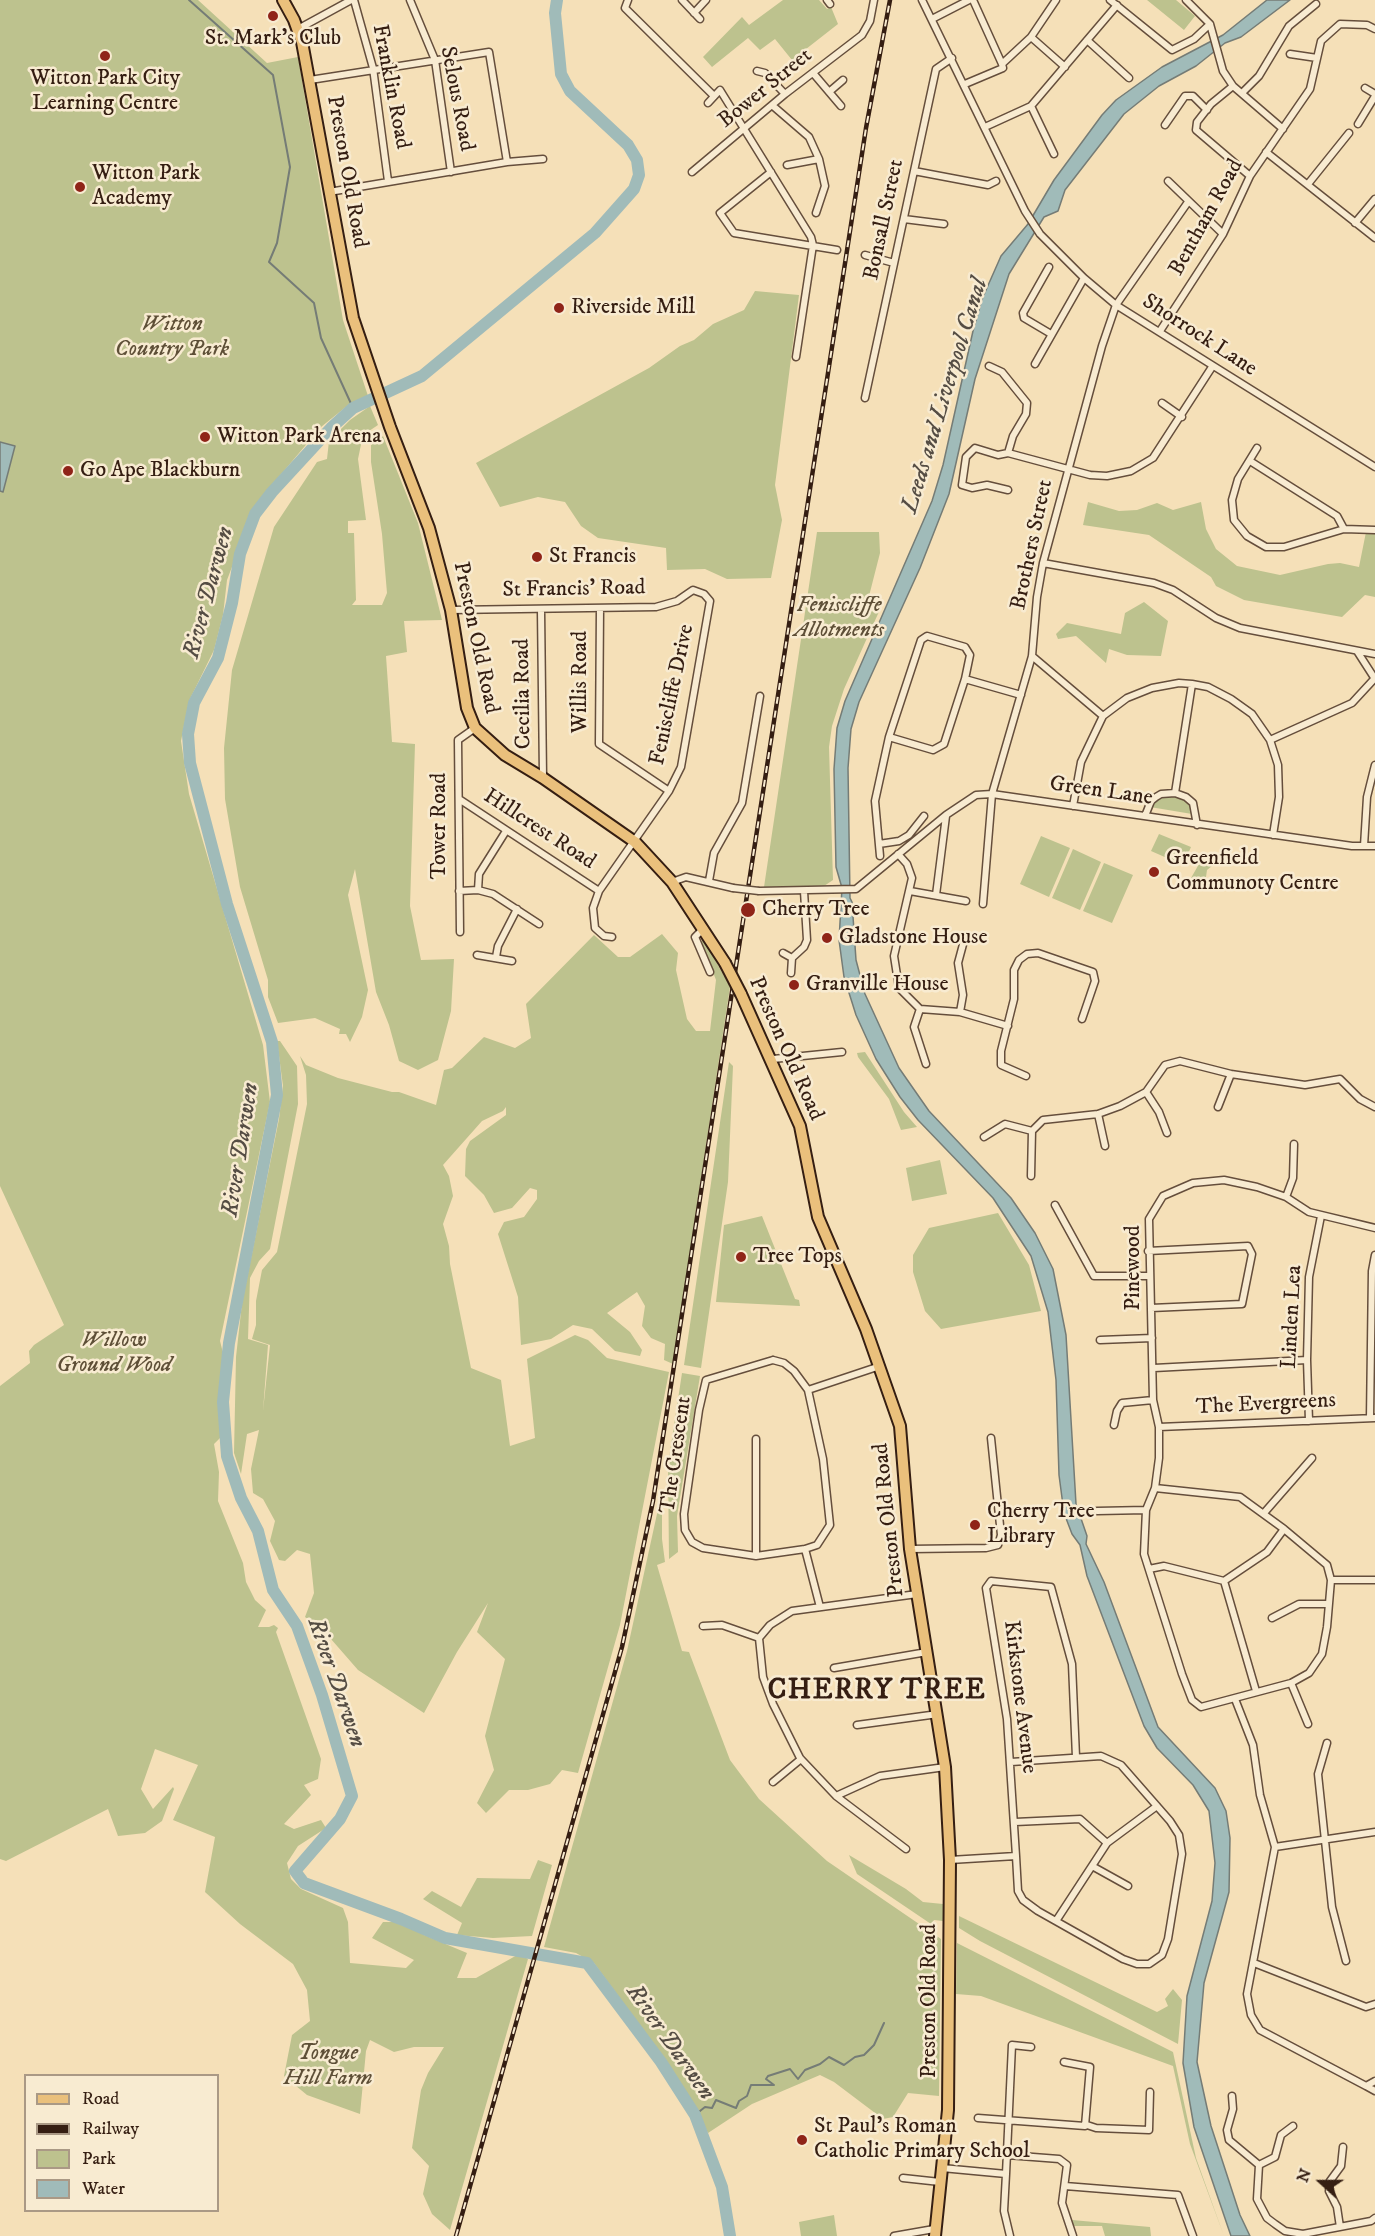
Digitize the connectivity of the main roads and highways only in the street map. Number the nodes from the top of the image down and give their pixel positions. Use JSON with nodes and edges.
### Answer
{"nodes":[{"id":1,"x":283,"y":0,"type":"edge"},
{"id":2,"x":934,"y":2233,"type":"edge"}],
"edges":[{"from":1,"to":2,"type":"main road","name":"Preston Old Road","bridge":true}]}
